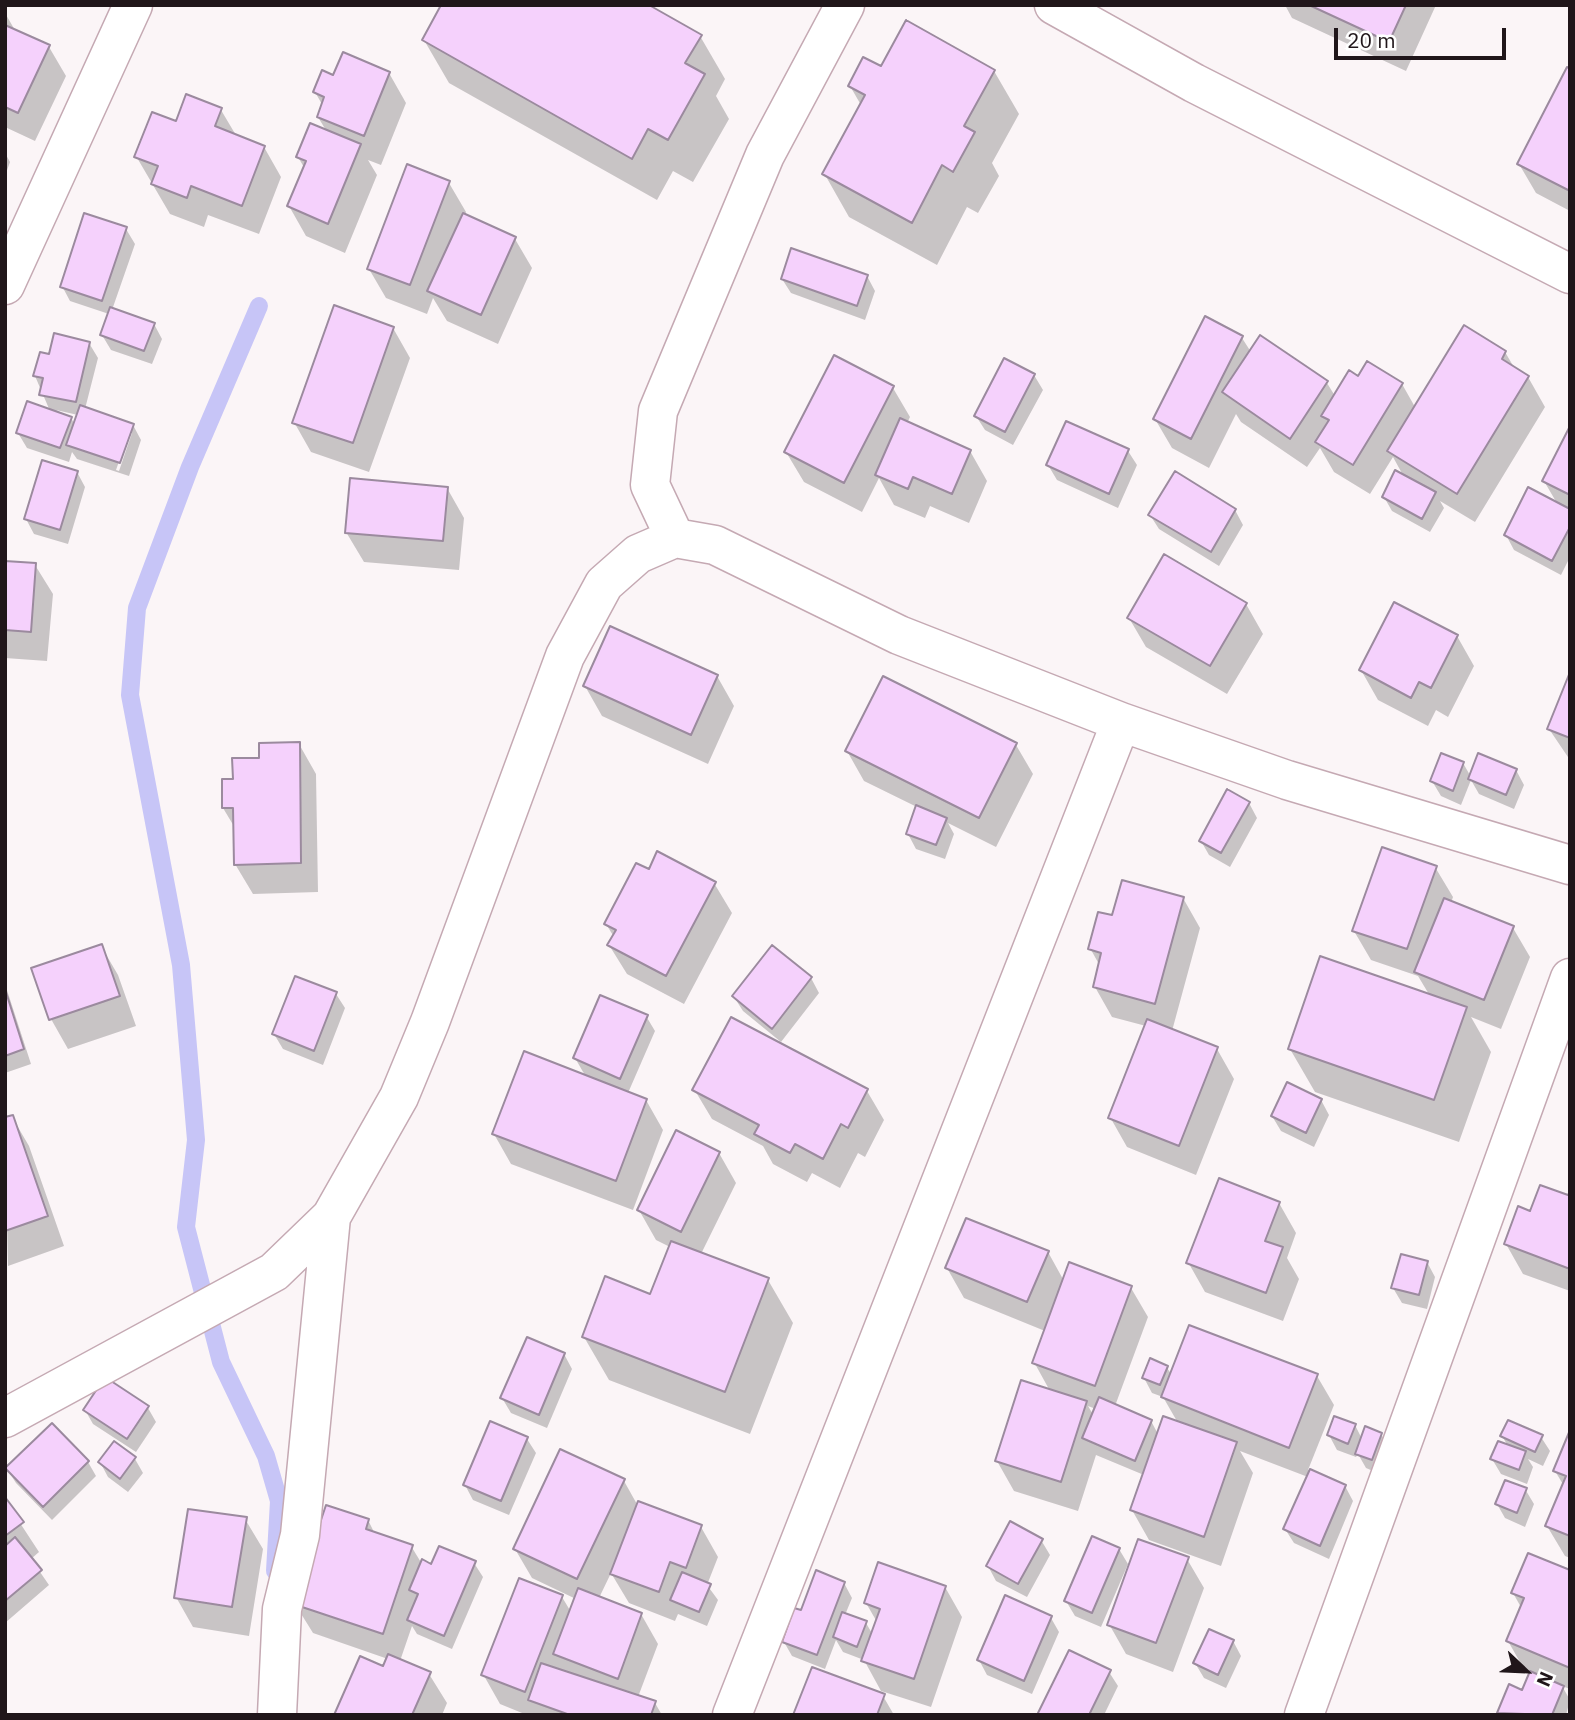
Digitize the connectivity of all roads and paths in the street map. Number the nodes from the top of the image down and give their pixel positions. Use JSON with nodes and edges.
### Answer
{"nodes":[{"id":1,"x":133,"y":5,"type":"edge"},
{"id":2,"x":845,"y":5,"type":"edge"},
{"id":3,"x":1054,"y":5,"type":"edge"},
{"id":4,"x":1564,"y":259,"type":"edge"},
{"id":5,"x":5,"y":285,"type":"edge"},
{"id":6,"x":674,"y":538,"type":"junction"},
{"id":7,"x":1121,"y":722,"type":"junction"},
{"id":8,"x":1570,"y":865,"type":"edge"},
{"id":9,"x":1570,"y":978,"type":"edge"},
{"id":10,"x":331,"y":1217,"type":"junction"},
{"id":11,"x":5,"y":1418,"type":"edge"},
{"id":12,"x":277,"y":1715,"type":"edge"},
{"id":13,"x":732,"y":1715,"type":"edge"},
{"id":14,"x":1304,"y":1715,"type":"edge"}],
"edges":[{"from":1,"to":5,"type":"street"},
{"from":2,"to":6,"type":"street"},
{"from":3,"to":4,"type":"street"},
{"from":6,"to":7,"type":"street"},
{"from":6,"to":10,"type":"street"},
{"from":7,"to":8,"type":"street"},
{"from":7,"to":13,"type":"street"},
{"from":9,"to":14,"type":"street"},
{"from":10,"to":11,"type":"street"},
{"from":10,"to":12,"type":"street"}]}
